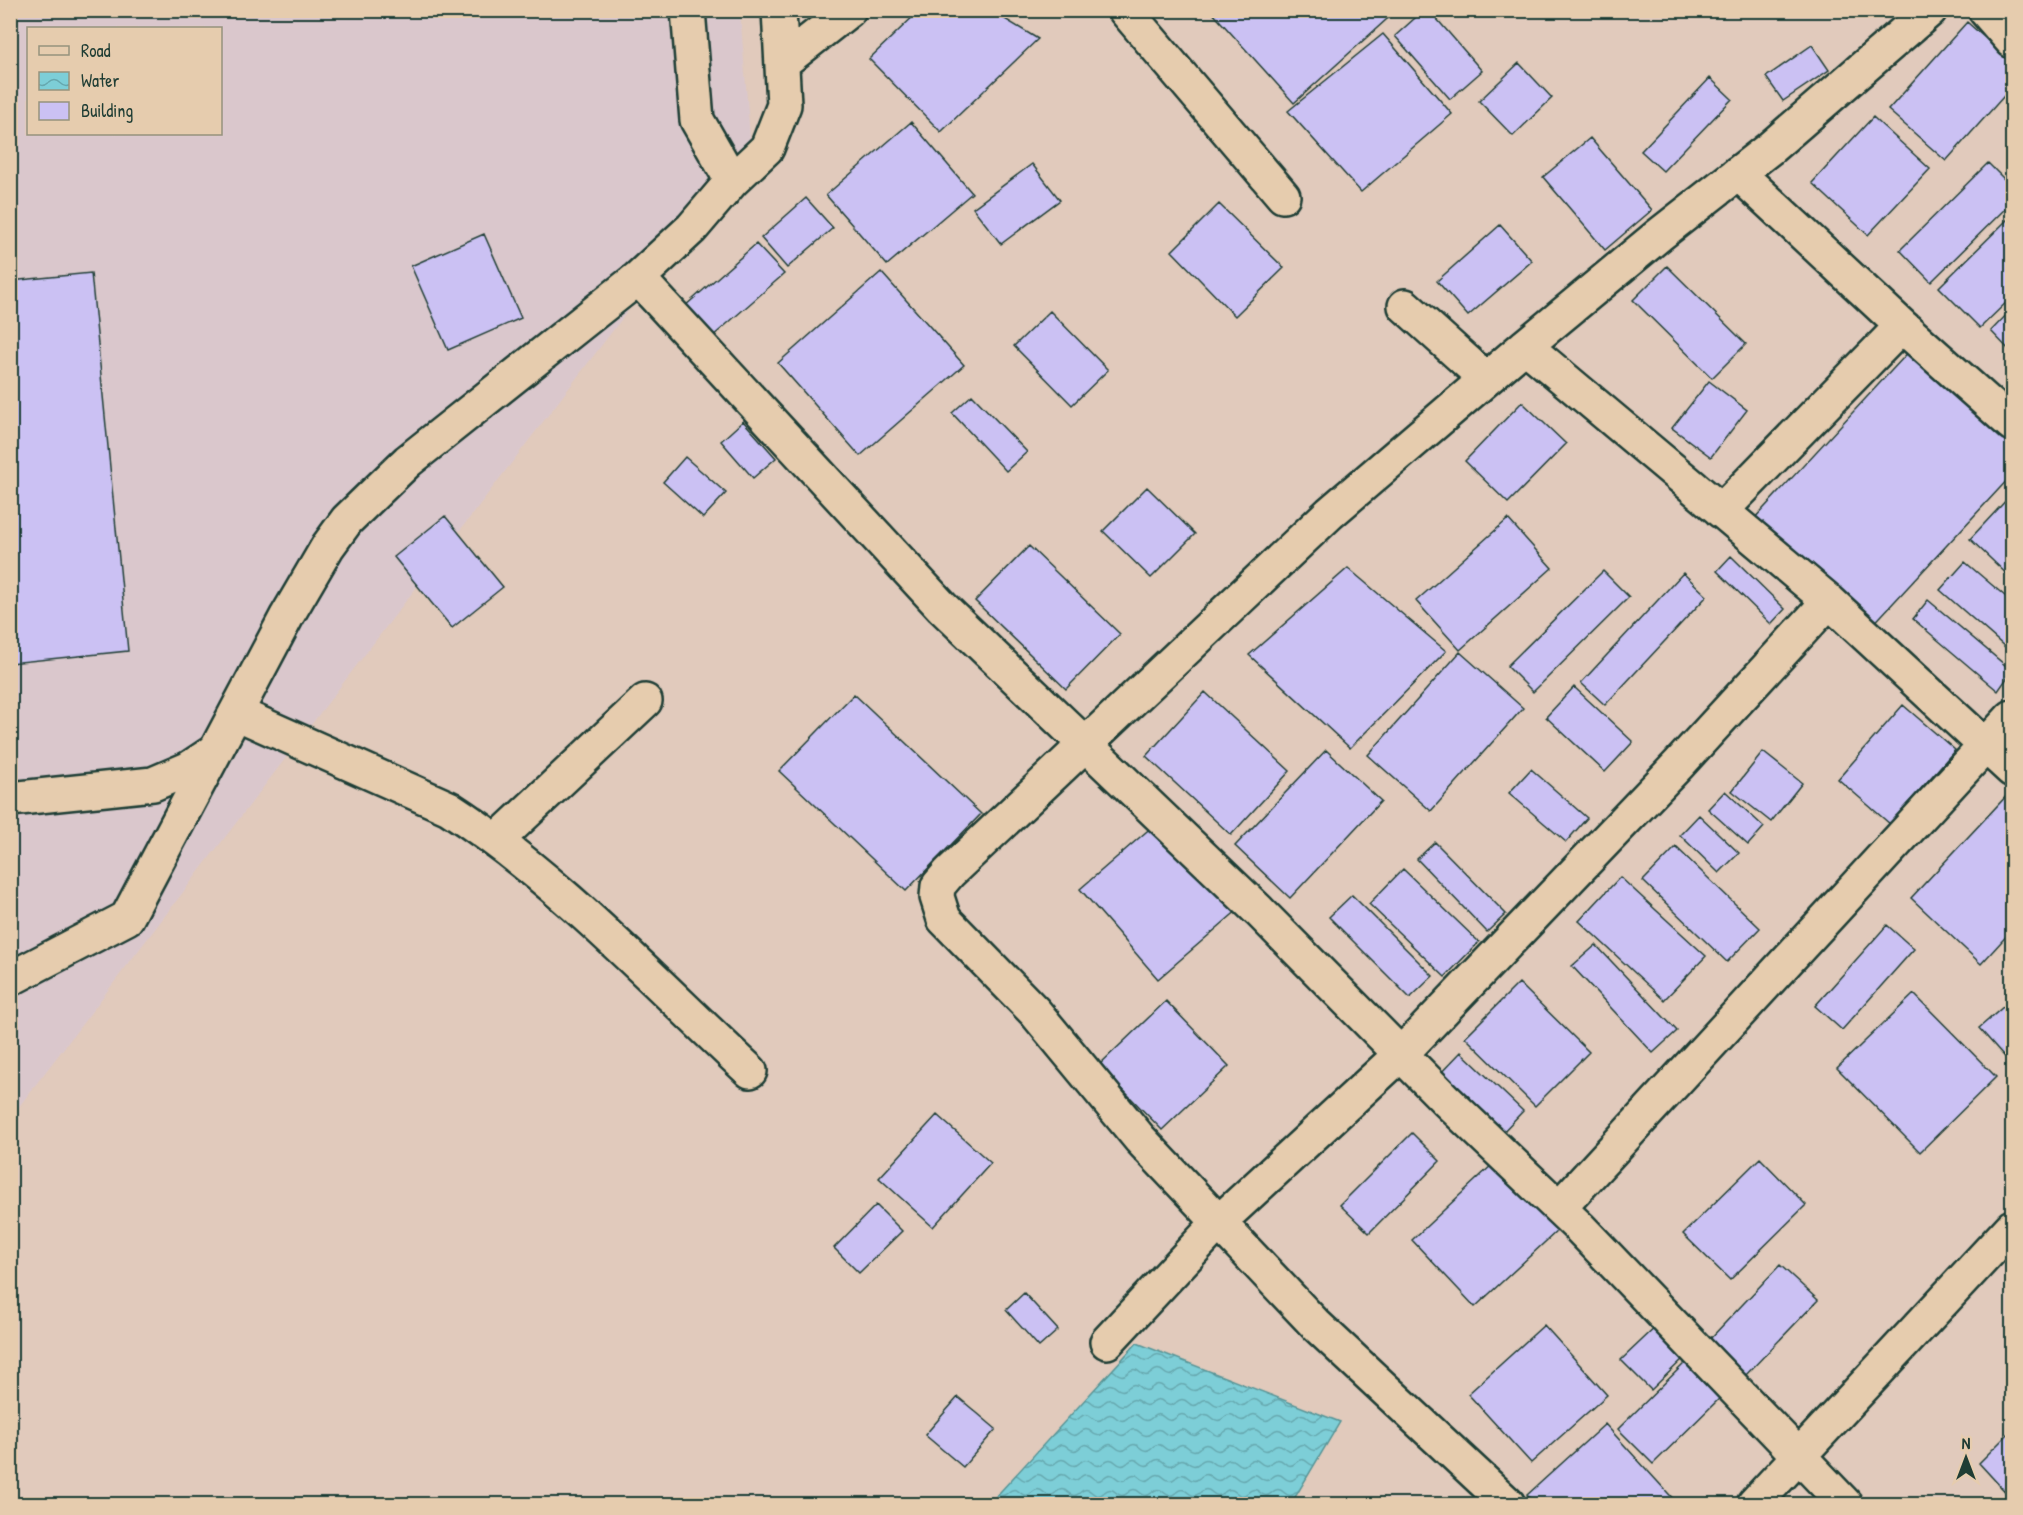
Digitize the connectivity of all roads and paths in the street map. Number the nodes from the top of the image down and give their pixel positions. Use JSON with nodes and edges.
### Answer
{"nodes":[{"id":1,"x":688,"y":10,"type":"edge"},
{"id":2,"x":779,"y":10,"type":"edge"},
{"id":3,"x":849,"y":10,"type":"edge"},
{"id":4,"x":1125,"y":10,"type":"edge"},
{"id":5,"x":1930,"y":10,"type":"edge"},
{"id":6,"x":1985,"y":10,"type":"edge"},
{"id":7,"x":2013,"y":41,"type":"edge"},
{"id":8,"x":783,"y":62,"type":"junction"},
{"id":9,"x":1738,"y":173,"type":"junction"},
{"id":10,"x":732,"y":181,"type":"junction"},
{"id":11,"x":1283,"y":196,"type":"dead end"},
{"id":12,"x":639,"y":278,"type":"junction"},
{"id":13,"x":1405,"y":306,"type":"dead end"},
{"id":14,"x":1902,"y":326,"type":"junction"},
{"id":15,"x":1525,"y":346,"type":"junction"},
{"id":16,"x":1486,"y":379,"type":"junction"},
{"id":17,"x":2013,"y":424,"type":"edge"},
{"id":18,"x":1721,"y":511,"type":"junction"},
{"id":19,"x":1829,"y":601,"type":"junction"},
{"id":20,"x":645,"y":701,"type":"dead end"},
{"id":21,"x":236,"y":713,"type":"junction"},
{"id":22,"x":2013,"y":717,"type":"edge"},
{"id":23,"x":1085,"y":745,"type":"junction"},
{"id":24,"x":1984,"y":745,"type":"junction"},
{"id":25,"x":217,"y":750,"type":"junction"},
{"id":26,"x":2013,"y":770,"type":"edge"},
{"id":27,"x":10,"y":799,"type":"edge"},
{"id":28,"x":496,"y":841,"type":"junction"},
{"id":29,"x":10,"y":979,"type":"edge"},
{"id":30,"x":1401,"y":1054,"type":"junction"},
{"id":31,"x":750,"y":1071,"type":"dead end"},
{"id":32,"x":1559,"y":1208,"type":"junction"},
{"id":33,"x":1219,"y":1222,"type":"junction"},
{"id":34,"x":2013,"y":1227,"type":"edge"},
{"id":35,"x":1107,"y":1341,"type":"dead end"},
{"id":36,"x":1798,"y":1456,"type":"junction"},
{"id":37,"x":1508,"y":1504,"type":"edge"},
{"id":38,"x":1754,"y":1504,"type":"edge"},
{"id":39,"x":1845,"y":1504,"type":"edge"}],
"edges":[{"from":1,"to":10,"type":"street"},
{"from":2,"to":8,"type":"street"},
{"from":3,"to":8,"type":"street"},
{"from":4,"to":11,"type":"street"},
{"from":5,"to":9,"type":"street"},
{"from":6,"to":7,"type":"street"},
{"from":8,"to":10,"type":"street"},
{"from":9,"to":14,"type":"street"},
{"from":9,"to":15,"type":"street"},
{"from":10,"to":12,"type":"street"},
{"from":12,"to":21,"type":"street"},
{"from":12,"to":23,"type":"street"},
{"from":13,"to":16,"type":"street"},
{"from":14,"to":17,"type":"street"},
{"from":14,"to":18,"type":"street"},
{"from":15,"to":16,"type":"street"},
{"from":15,"to":18,"type":"street"},
{"from":16,"to":23,"type":"street"},
{"from":18,"to":19,"type":"street"},
{"from":19,"to":24,"type":"street"},
{"from":19,"to":30,"type":"street"},
{"from":20,"to":28,"type":"street"},
{"from":21,"to":25,"type":"street"},
{"from":21,"to":28,"type":"street"},
{"from":22,"to":24,"type":"street"},
{"from":23,"to":30,"type":"street"},
{"from":23,"to":33,"type":"street"},
{"from":24,"to":26,"type":"street"},
{"from":24,"to":32,"type":"street"},
{"from":25,"to":27,"type":"street"},
{"from":25,"to":29,"type":"street"},
{"from":28,"to":31,"type":"street"},
{"from":30,"to":32,"type":"street"},
{"from":30,"to":33,"type":"street"},
{"from":32,"to":36,"type":"street"},
{"from":33,"to":35,"type":"street"},
{"from":33,"to":37,"type":"street"},
{"from":34,"to":36,"type":"street"},
{"from":36,"to":38,"type":"street"},
{"from":36,"to":39,"type":"street"}]}
